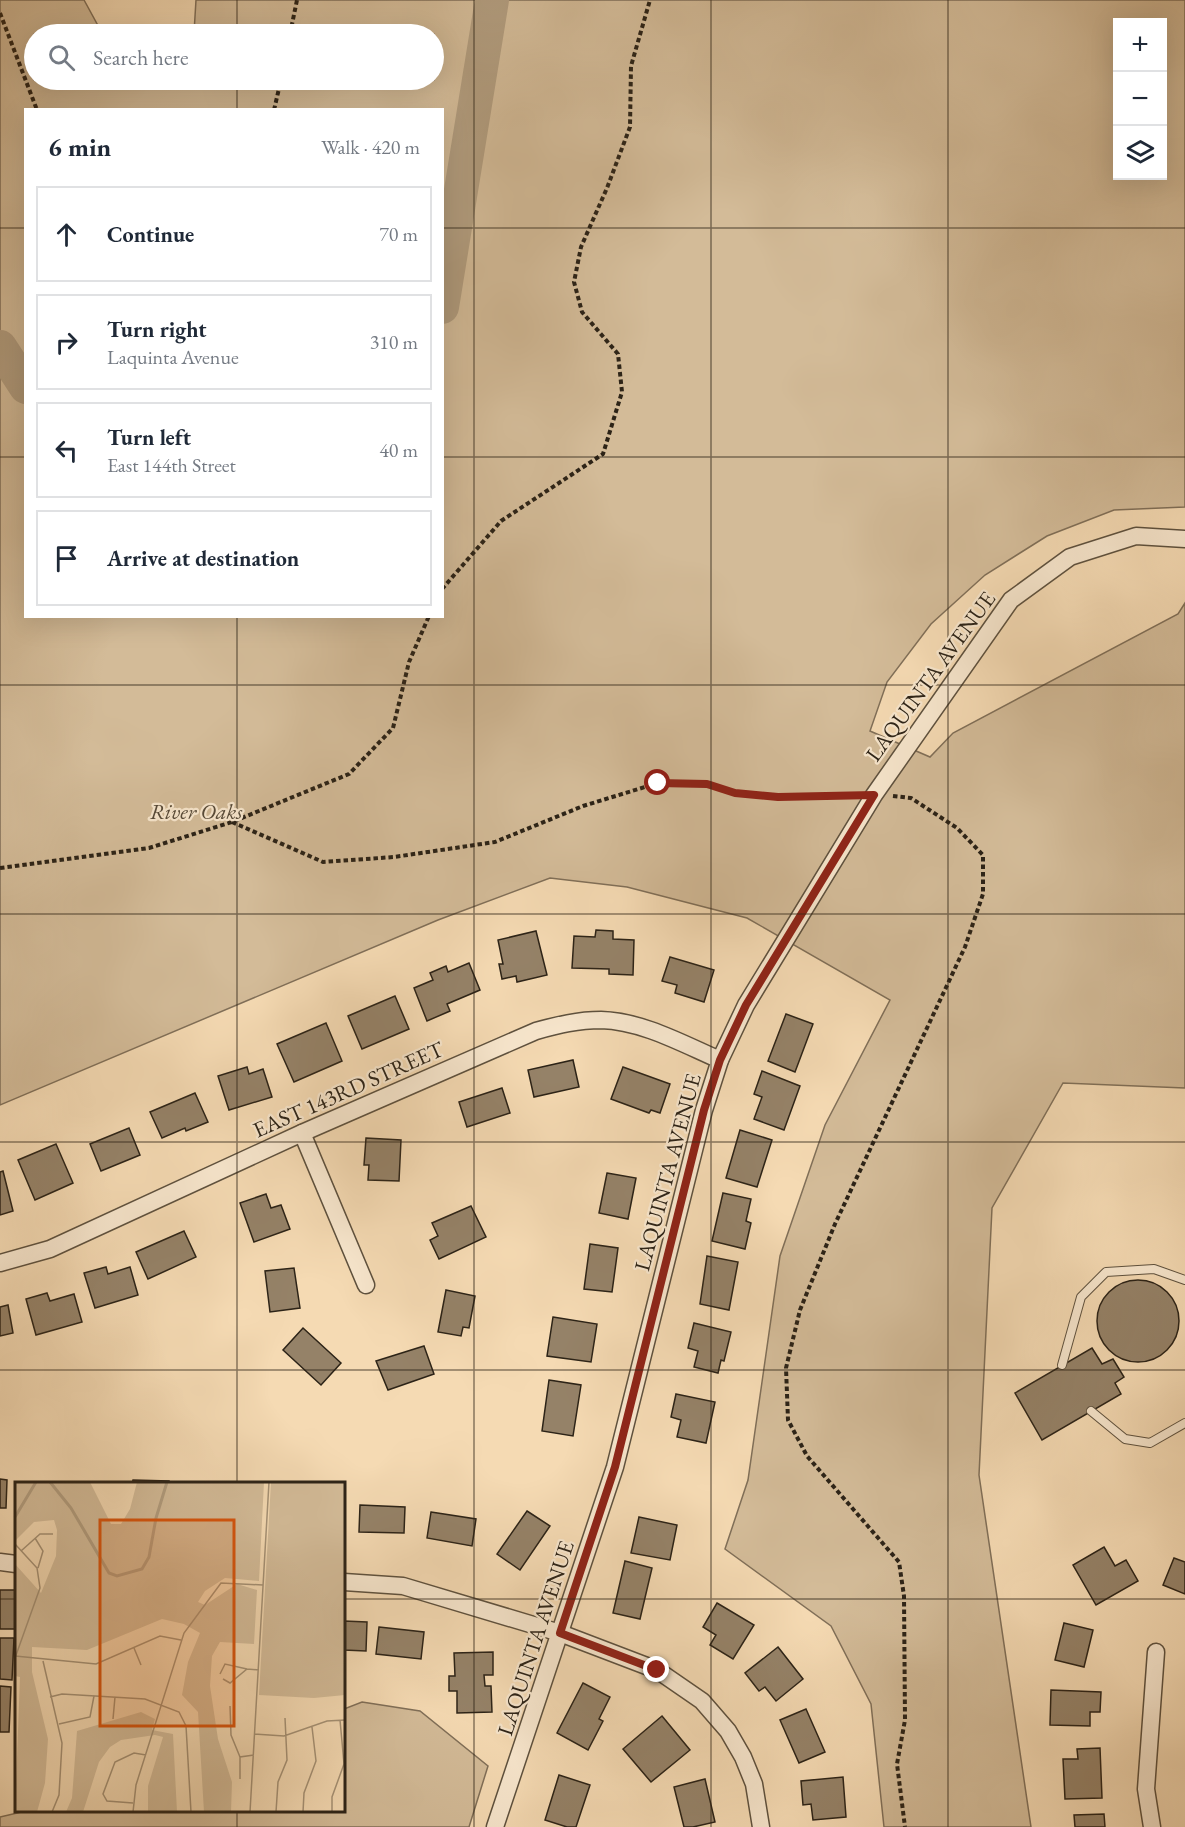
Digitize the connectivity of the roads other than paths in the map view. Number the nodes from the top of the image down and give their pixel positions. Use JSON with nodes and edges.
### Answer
{"nodes":[{"id":1,"x":1185,"y":539,"type":"edge"},
{"id":2,"x":720,"y":1060,"type":"junction"},
{"id":3,"x":302,"y":1133,"type":"junction"},
{"id":4,"x":0,"y":1263,"type":"edge"},
{"id":5,"x":1185,"y":1280,"type":"edge"},
{"id":6,"x":366,"y":1286,"type":"dead end"},
{"id":7,"x":1062,"y":1365,"type":"dead end"},
{"id":8,"x":1091,"y":1411,"type":"dead end"},
{"id":9,"x":1185,"y":1423,"type":"edge"},
{"id":10,"x":0,"y":1562,"type":"edge"},
{"id":11,"x":15,"y":1563,"type":"edge"},
{"id":12,"x":345,"y":1582,"type":"edge"},
{"id":13,"x":560,"y":1633,"type":"junction"},
{"id":14,"x":1156,"y":1652,"type":"dead end"},
{"id":15,"x":761,"y":1825,"type":"edge"},
{"id":16,"x":495,"y":1827,"type":"edge"},
{"id":17,"x":1152,"y":1827,"type":"edge"}],
"edges":[{"from":1,"to":2,"type":"street","name":"LAQUINTA AVENUE"},
{"from":2,"to":3,"type":"street","name":"EAST 143RD STREET"},
{"from":2,"to":13,"type":"street","name":"LAQUINTA AVENUE"},
{"from":3,"to":4,"type":"street","name":"EAST 143RD STREET"},
{"from":3,"to":6,"type":"street"},
{"from":5,"to":7,"type":"lane"},
{"from":8,"to":9,"type":"lane"},
{"from":10,"to":11,"type":"street"},
{"from":12,"to":13,"type":"street"},
{"from":13,"to":15,"type":"street"},
{"from":13,"to":16,"type":"street","name":"LAQUINTA AVENUE"},
{"from":14,"to":17,"type":"street"}]}
